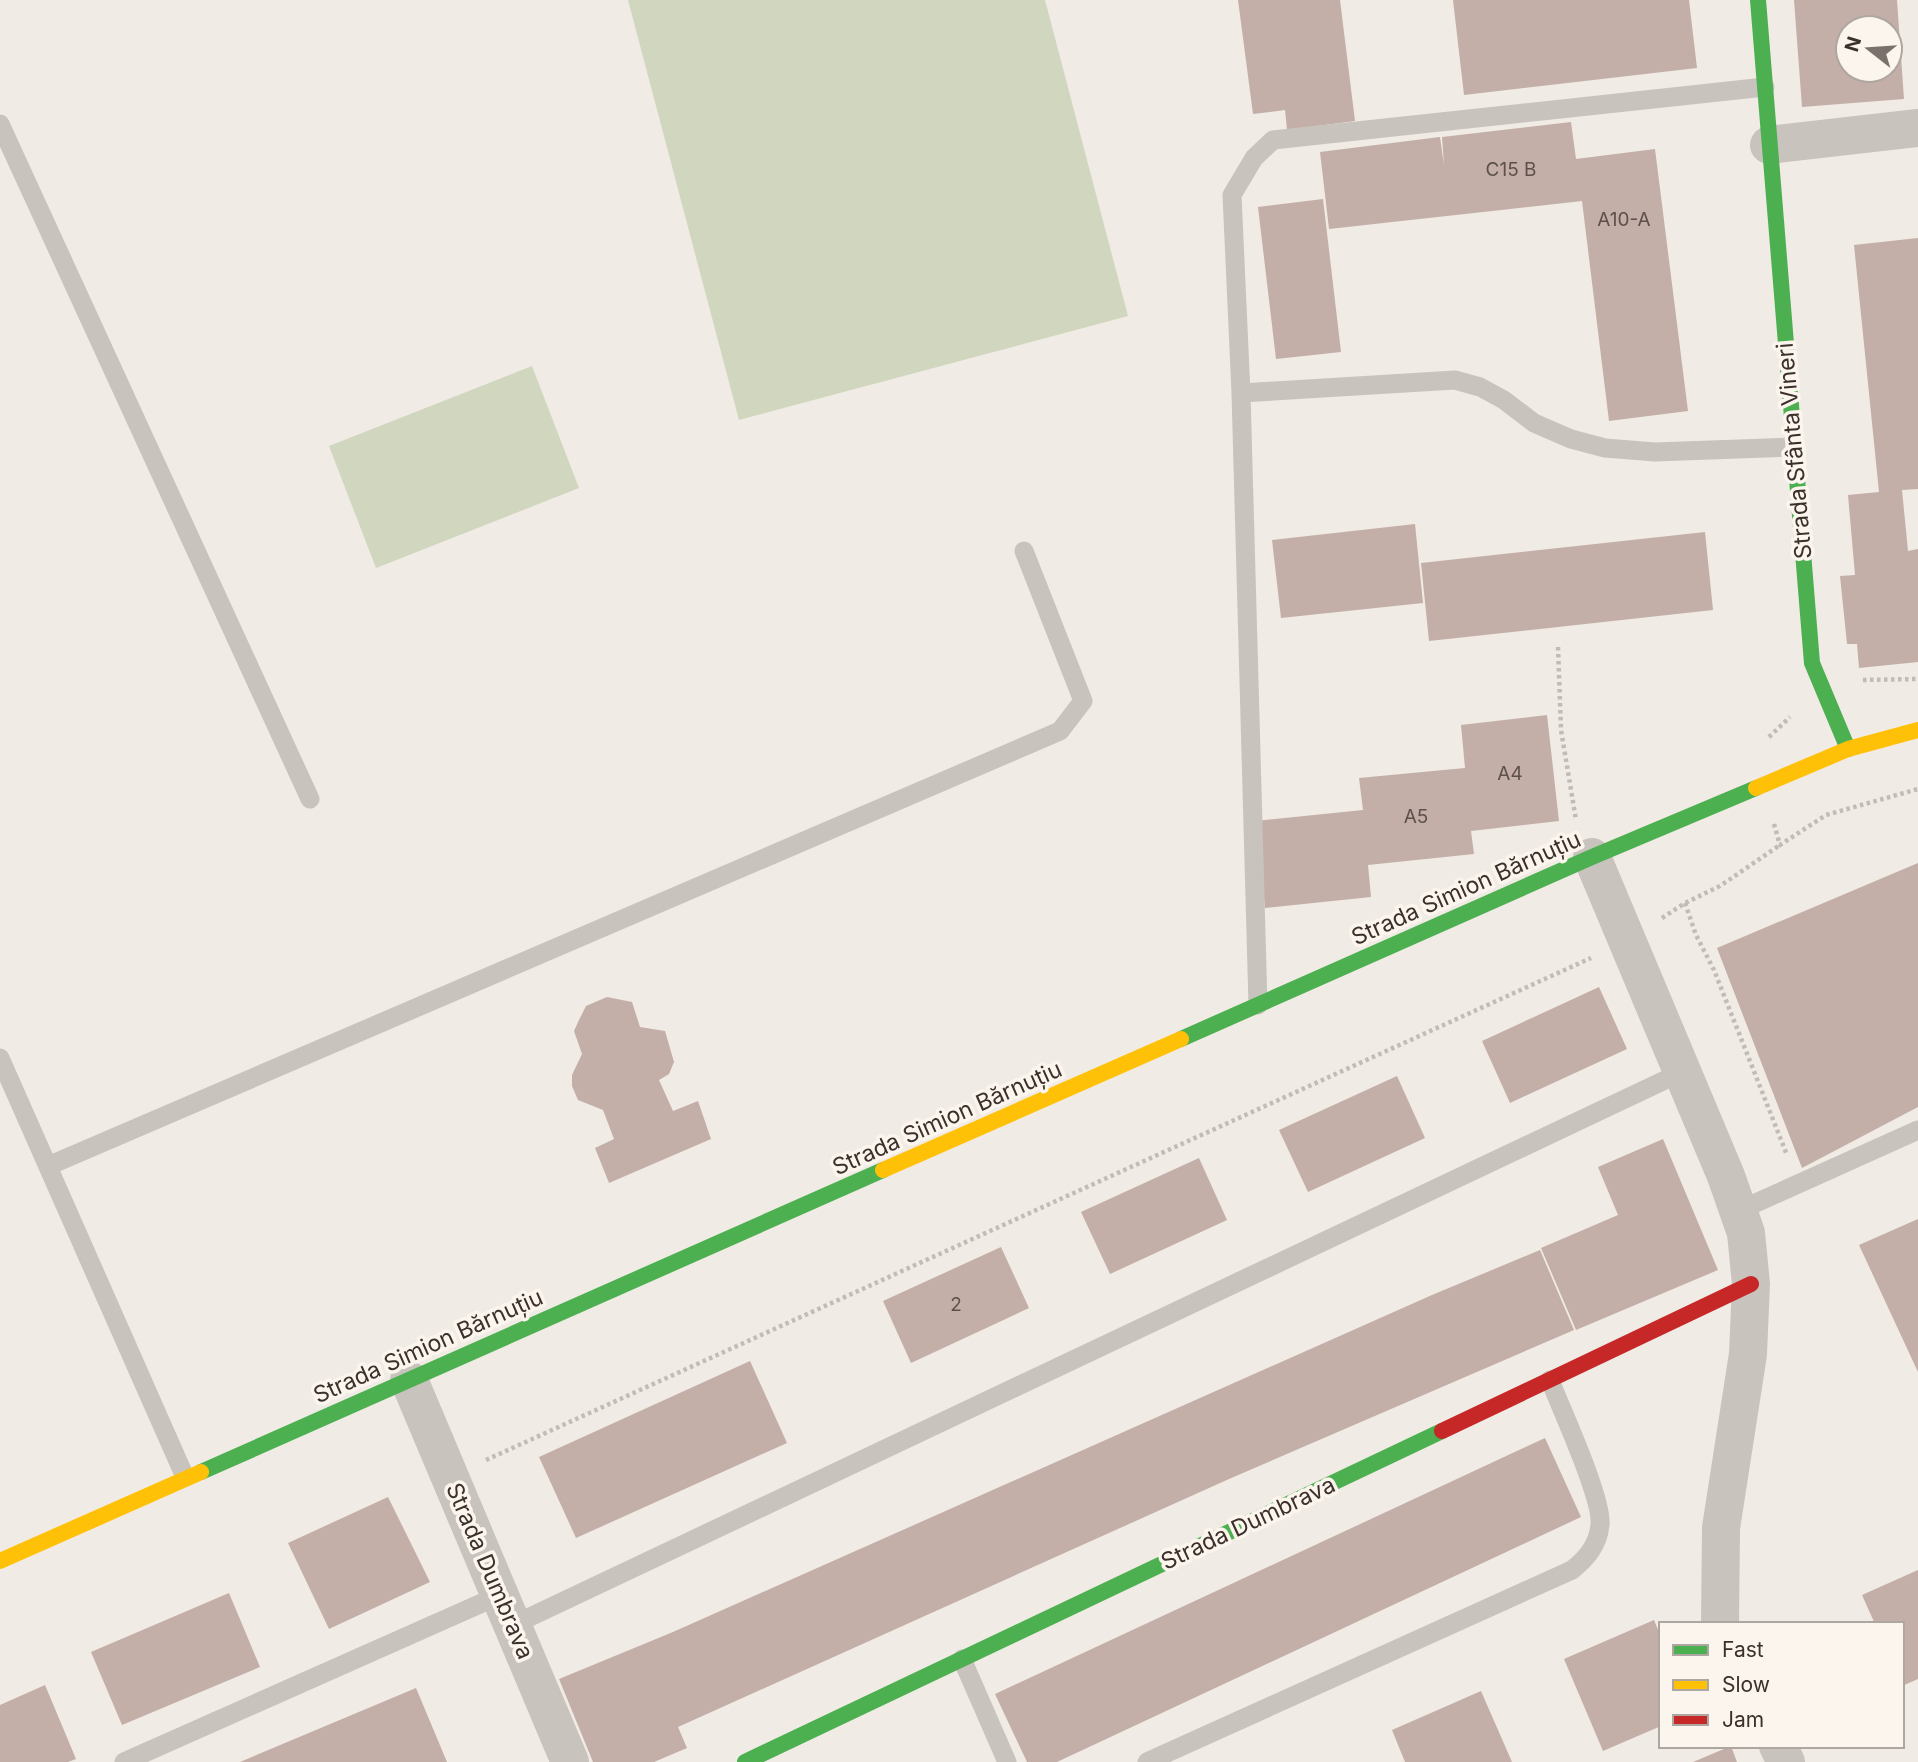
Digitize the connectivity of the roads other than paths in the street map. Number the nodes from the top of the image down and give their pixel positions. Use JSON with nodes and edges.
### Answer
{"nodes":[{"id":1,"x":1758,"y":0,"type":"edge"},
{"id":2,"x":1765,"y":87,"type":"junction"},
{"id":3,"x":0,"y":124,"type":"edge"},
{"id":4,"x":1918,"y":128,"type":"edge"},
{"id":5,"x":1769,"y":145,"type":"junction"},
{"id":6,"x":1241,"y":393,"type":"junction"},
{"id":7,"x":1794,"y":447,"type":"junction"},
{"id":8,"x":1024,"y":551,"type":"dead end"},
{"id":9,"x":1918,"y":730,"type":"edge"},
{"id":10,"x":1848,"y":749,"type":"junction"},
{"id":11,"x":310,"y":799,"type":"dead end"},
{"id":12,"x":1585,"y":840,"type":"junction"},
{"id":13,"x":1258,"y":1005,"type":"junction"},
{"id":14,"x":0,"y":1058,"type":"edge"},
{"id":15,"x":1682,"y":1072,"type":"junction"},
{"id":16,"x":1918,"y":1130,"type":"edge"},
{"id":17,"x":48,"y":1166,"type":"junction"},
{"id":18,"x":1738,"y":1211,"type":"junction"},
{"id":19,"x":1751,"y":1284,"type":"junction"},
{"id":20,"x":409,"y":1380,"type":"junction"},
{"id":21,"x":1550,"y":1380,"type":"junction"},
{"id":22,"x":185,"y":1477,"type":"junction"},
{"id":23,"x":0,"y":1560,"type":"edge"},
{"id":24,"x":506,"y":1610,"type":"junction"},
{"id":25,"x":1720,"y":1622,"type":"edge"},
{"id":26,"x":962,"y":1659,"type":"junction"},
{"id":27,"x":124,"y":1762,"type":"edge"},
{"id":28,"x":570,"y":1762,"type":"edge"},
{"id":29,"x":746,"y":1762,"type":"edge"},
{"id":30,"x":1007,"y":1762,"type":"edge"},
{"id":31,"x":1147,"y":1762,"type":"edge"}],
"edges":[{"from":1,"to":2,"type":"street","name":"Strada Sfânta Vineri"},
{"from":2,"to":5,"type":"street","name":"Strada Sfânta Vineri"},
{"from":2,"to":6,"type":"lane"},
{"from":3,"to":11,"type":"lane"},
{"from":4,"to":5,"type":"street"},
{"from":5,"to":7,"type":"street","name":"Strada Sfânta Vineri"},
{"from":6,"to":7,"type":"lane"},
{"from":6,"to":13,"type":"lane"},
{"from":7,"to":10,"type":"street","name":"Strada Sfânta Vineri"},
{"from":8,"to":17,"type":"lane"},
{"from":9,"to":10,"type":"street","name":"Strada Simion Bărnuțiu"},
{"from":10,"to":12,"type":"street","name":"Strada Simion Bărnuțiu"},
{"from":12,"to":13,"type":"street","name":"Strada Simion Bărnuțiu"},
{"from":12,"to":15,"type":"street"},
{"from":13,"to":20,"type":"street","name":"Strada Simion Bărnuțiu"},
{"from":14,"to":17,"type":"lane"},
{"from":15,"to":18,"type":"street"},
{"from":15,"to":24,"type":"lane"},
{"from":16,"to":18,"type":"lane"},
{"from":17,"to":22,"type":"lane"},
{"from":18,"to":19,"type":"street"},
{"from":19,"to":21,"type":"street","name":"Strada Dumbrava"},
{"from":19,"to":25,"type":"street"},
{"from":20,"to":22,"type":"street","name":"Strada Simion Bărnuțiu"},
{"from":20,"to":24,"type":"street","name":"Strada Dumbrava"},
{"from":21,"to":26,"type":"street","name":"Strada Dumbrava"},
{"from":21,"to":31,"type":"lane"},
{"from":22,"to":23,"type":"street","name":"Strada Simion Bărnuțiu"},
{"from":24,"to":27,"type":"lane"},
{"from":24,"to":28,"type":"street","name":"Strada Dumbrava"},
{"from":26,"to":29,"type":"street","name":"Strada Dumbrava"},
{"from":26,"to":30,"type":"lane"}]}
